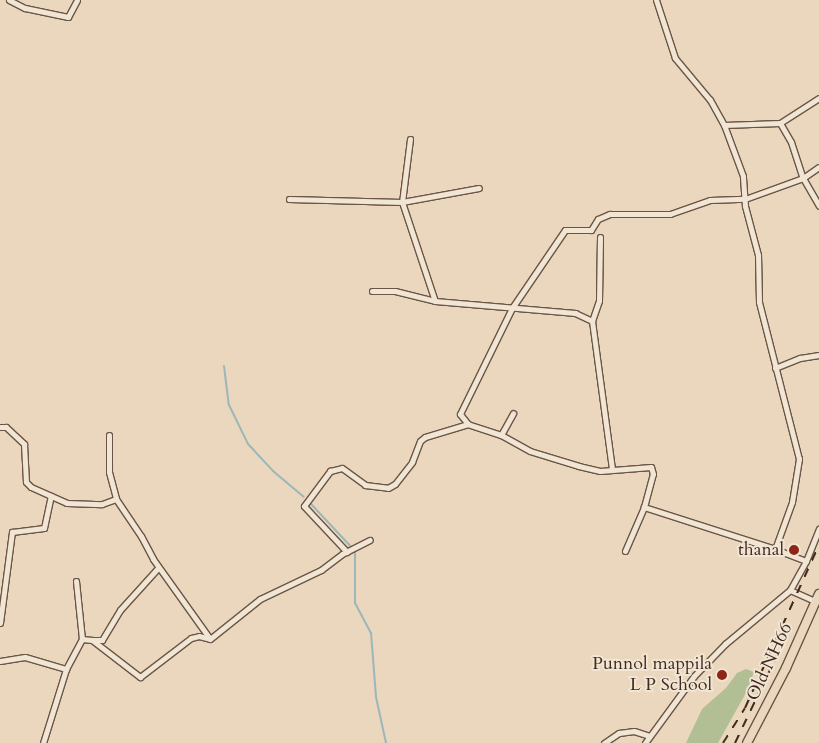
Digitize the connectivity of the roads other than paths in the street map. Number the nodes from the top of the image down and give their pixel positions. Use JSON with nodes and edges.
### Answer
{"nodes":[{"id":1,"x":9,"y":0,"type":"edge"},
{"id":2,"x":77,"y":0,"type":"edge"},
{"id":3,"x":656,"y":0,"type":"edge"},
{"id":4,"x":819,"y":98,"type":"edge"},
{"id":5,"x":780,"y":123,"type":"junction"},
{"id":6,"x":724,"y":125,"type":"junction"},
{"id":7,"x":410,"y":139,"type":"dead end"},
{"id":8,"x":819,"y":167,"type":"edge"},
{"id":9,"x":803,"y":178,"type":"junction"},
{"id":10,"x":479,"y":188,"type":"dead end"},
{"id":11,"x":289,"y":199,"type":"dead end"},
{"id":12,"x":745,"y":199,"type":"junction"},
{"id":13,"x":402,"y":202,"type":"junction"},
{"id":14,"x":819,"y":206,"type":"edge"},
{"id":15,"x":600,"y":237,"type":"dead end"},
{"id":16,"x":372,"y":291,"type":"dead end"},
{"id":17,"x":435,"y":301,"type":"junction"},
{"id":18,"x":512,"y":308,"type":"junction"},
{"id":19,"x":592,"y":321,"type":"junction"},
{"id":20,"x":819,"y":355,"type":"edge"},
{"id":21,"x":775,"y":368,"type":"junction"},
{"id":22,"x":513,"y":413,"type":"dead end"},
{"id":23,"x":468,"y":424,"type":"junction"},
{"id":24,"x":0,"y":427,"type":"edge"},
{"id":25,"x":109,"y":435,"type":"dead end"},
{"id":26,"x":501,"y":435,"type":"junction"},
{"id":27,"x":612,"y":469,"type":"junction"},
{"id":28,"x":51,"y":496,"type":"junction"},
{"id":29,"x":116,"y":499,"type":"junction"},
{"id":30,"x":644,"y":507,"type":"junction"},
{"id":31,"x":819,"y":528,"type":"edge"},
{"id":32,"x":370,"y":540,"type":"dead end"},
{"id":33,"x":775,"y":549,"type":"junction"},
{"id":34,"x":349,"y":551,"type":"junction"},
{"id":35,"x":625,"y":551,"type":"dead end"},
{"id":36,"x":806,"y":561,"type":"junction"},
{"id":37,"x":158,"y":568,"type":"junction"},
{"id":38,"x":76,"y":581,"type":"dead end"},
{"id":39,"x":790,"y":590,"type":"junction"},
{"id":40,"x":817,"y":597,"type":"edge"},
{"id":41,"x":2,"y":599,"type":"edge"},
{"id":42,"x":0,"y":623,"type":"edge"},
{"id":43,"x":82,"y":639,"type":"junction"},
{"id":44,"x":210,"y":639,"type":"junction"},
{"id":45,"x":92,"y":640,"type":"junction"},
{"id":46,"x":0,"y":661,"type":"edge"},
{"id":47,"x":66,"y":669,"type":"junction"},
{"id":48,"x":649,"y":736,"type":"junction"},
{"id":49,"x":43,"y":743,"type":"edge"},
{"id":50,"x":604,"y":743,"type":"edge"},
{"id":51,"x":644,"y":743,"type":"edge"},
{"id":52,"x":747,"y":743,"type":"edge"}],
"edges":[{"from":1,"to":2,"type":"street"},
{"from":3,"to":6,"type":"street"},
{"from":4,"to":5,"type":"street"},
{"from":5,"to":6,"type":"street"},
{"from":5,"to":9,"type":"street"},
{"from":6,"to":12,"type":"street"},
{"from":7,"to":13,"type":"street"},
{"from":8,"to":9,"type":"street"},
{"from":9,"to":12,"type":"street"},
{"from":9,"to":14,"type":"street"},
{"from":10,"to":13,"type":"street"},
{"from":11,"to":13,"type":"street"},
{"from":12,"to":18,"type":"street"},
{"from":12,"to":21,"type":"street"},
{"from":13,"to":17,"type":"street"},
{"from":15,"to":19,"type":"street"},
{"from":16,"to":17,"type":"street"},
{"from":17,"to":18,"type":"street"},
{"from":18,"to":19,"type":"street"},
{"from":18,"to":23,"type":"street"},
{"from":19,"to":27,"type":"street"},
{"from":20,"to":21,"type":"street"},
{"from":21,"to":33,"type":"street"},
{"from":22,"to":26,"type":"street"},
{"from":23,"to":26,"type":"street"},
{"from":23,"to":34,"type":"street"},
{"from":24,"to":28,"type":"street"},
{"from":25,"to":29,"type":"street"},
{"from":26,"to":27,"type":"street"},
{"from":27,"to":30,"type":"street"},
{"from":28,"to":29,"type":"street"},
{"from":28,"to":41,"type":"street"},
{"from":29,"to":37,"type":"street"},
{"from":30,"to":33,"type":"street"},
{"from":30,"to":35,"type":"street"},
{"from":31,"to":36,"type":"street"},
{"from":32,"to":34,"type":"street"},
{"from":33,"to":36,"type":"street"},
{"from":34,"to":44,"type":"street"},
{"from":36,"to":39,"type":"street"},
{"from":37,"to":44,"type":"street"},
{"from":37,"to":45,"type":"street"},
{"from":38,"to":43,"type":"street"},
{"from":39,"to":40,"type":"street"},
{"from":39,"to":48,"type":"street"},
{"from":40,"to":52,"type":"main road","name":"Old NH66"},
{"from":41,"to":42,"type":"street"},
{"from":43,"to":45,"type":"street"},
{"from":43,"to":47,"type":"street"},
{"from":44,"to":45,"type":"street"},
{"from":46,"to":47,"type":"street"},
{"from":47,"to":49,"type":"street"},
{"from":48,"to":50,"type":"street"},
{"from":48,"to":51,"type":"street"}]}
